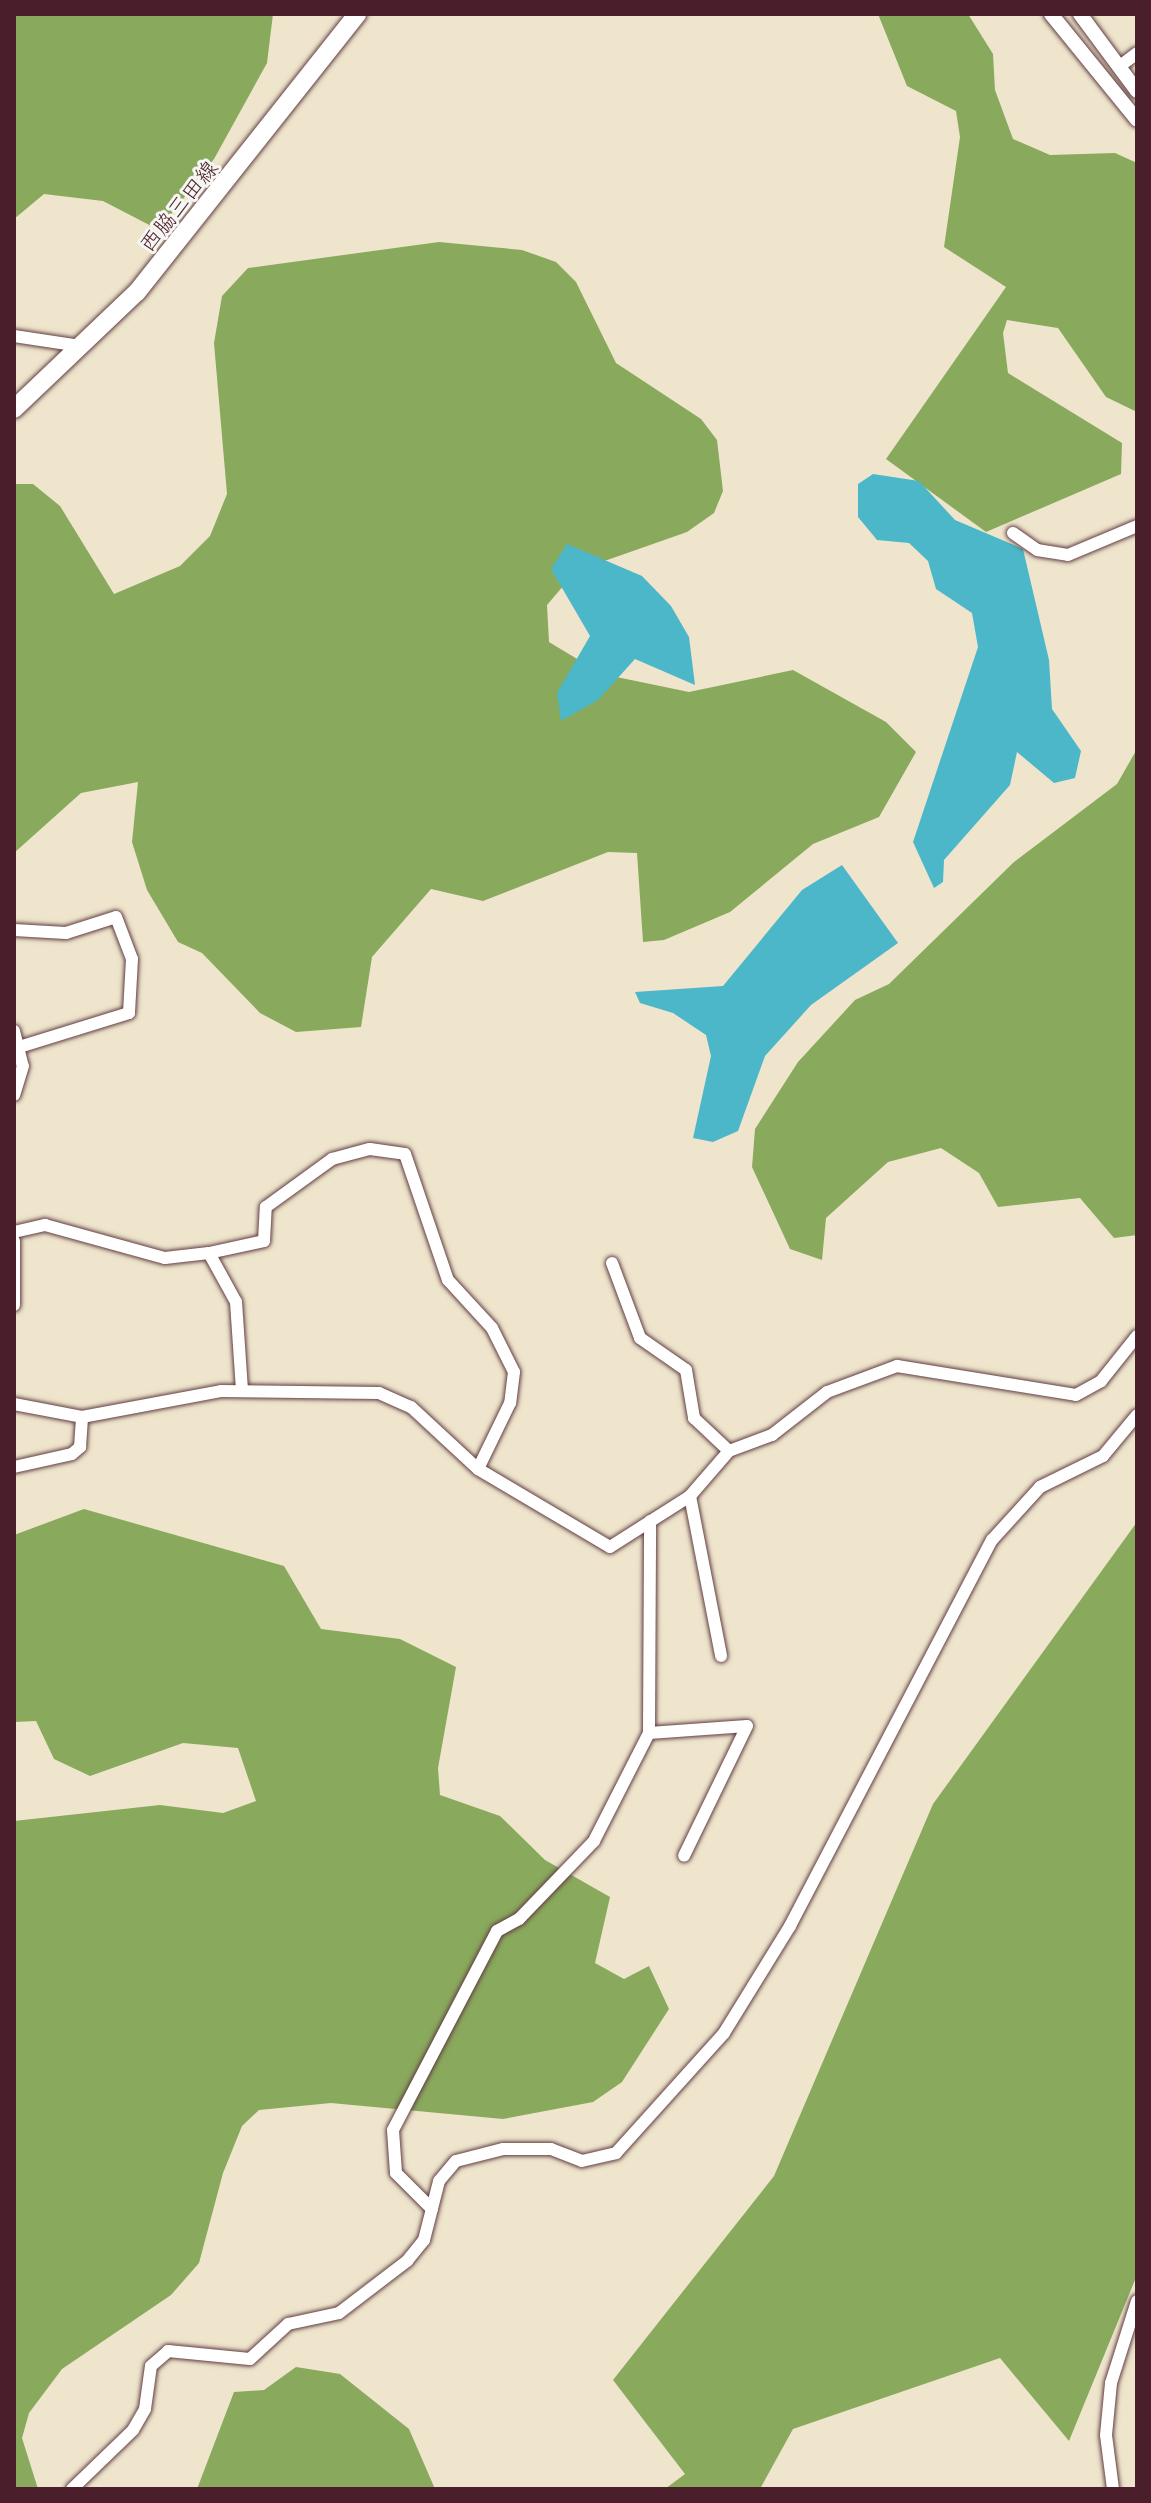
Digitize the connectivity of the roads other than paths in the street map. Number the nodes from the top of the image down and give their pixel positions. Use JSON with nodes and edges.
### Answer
{"nodes":[{"id":1,"x":357,"y":14,"type":"edge"},
{"id":2,"x":1051,"y":14,"type":"edge"},
{"id":3,"x":1080,"y":14,"type":"edge"},
{"id":4,"x":1137,"y":53,"type":"edge"},
{"id":5,"x":1120,"y":66,"type":"junction"},
{"id":6,"x":1137,"y":91,"type":"edge"},
{"id":7,"x":1137,"y":120,"type":"edge"},
{"id":8,"x":14,"y":336,"type":"edge"},
{"id":9,"x":80,"y":346,"type":"junction"},
{"id":10,"x":14,"y":409,"type":"edge"},
{"id":11,"x":1137,"y":526,"type":"edge"},
{"id":12,"x":1013,"y":533,"type":"dead end"},
{"id":13,"x":14,"y":930,"type":"edge"},
{"id":14,"x":14,"y":1031,"type":"edge"},
{"id":15,"x":19,"y":1047,"type":"junction"},
{"id":16,"x":14,"y":1095,"type":"edge"},
{"id":17,"x":14,"y":1232,"type":"edge"},
{"id":18,"x":14,"y":1241,"type":"edge"},
{"id":19,"x":209,"y":1253,"type":"junction"},
{"id":20,"x":612,"y":1263,"type":"dead end"},
{"id":21,"x":14,"y":1305,"type":"edge"},
{"id":22,"x":1137,"y":1336,"type":"edge"},
{"id":23,"x":242,"y":1390,"type":"junction"},
{"id":24,"x":14,"y":1404,"type":"edge"},
{"id":25,"x":1137,"y":1415,"type":"edge"},
{"id":26,"x":82,"y":1417,"type":"junction"},
{"id":27,"x":729,"y":1451,"type":"junction"},
{"id":28,"x":14,"y":1467,"type":"edge"},
{"id":29,"x":478,"y":1469,"type":"junction"},
{"id":30,"x":690,"y":1496,"type":"junction"},
{"id":31,"x":650,"y":1521,"type":"junction"},
{"id":32,"x":721,"y":1656,"type":"dead end"},
{"id":33,"x":649,"y":1733,"type":"junction"},
{"id":34,"x":684,"y":1856,"type":"dead end"},
{"id":35,"x":432,"y":2209,"type":"junction"},
{"id":36,"x":1137,"y":2301,"type":"edge"},
{"id":37,"x":72,"y":2489,"type":"edge"},
{"id":38,"x":1113,"y":2489,"type":"edge"}],
"edges":[{"from":1,"to":9,"type":"main road","name":"西脇三田線"},
{"from":2,"to":7,"type":"street"},
{"from":3,"to":5,"type":"street"},
{"from":4,"to":5,"type":"street"},
{"from":5,"to":6,"type":"street"},
{"from":8,"to":9,"type":"street"},
{"from":9,"to":10,"type":"main road","name":"西脇三田線"},
{"from":11,"to":12,"type":"street"},
{"from":13,"to":15,"type":"street"},
{"from":14,"to":15,"type":"street"},
{"from":15,"to":16,"type":"street"},
{"from":17,"to":19,"type":"street"},
{"from":18,"to":21,"type":"street"},
{"from":19,"to":23,"type":"street"},
{"from":19,"to":29,"type":"street"},
{"from":20,"to":27,"type":"street"},
{"from":22,"to":27,"type":"street"},
{"from":23,"to":26,"type":"street"},
{"from":23,"to":29,"type":"street"},
{"from":24,"to":26,"type":"street"},
{"from":25,"to":35,"type":"street"},
{"from":26,"to":28,"type":"street"},
{"from":27,"to":30,"type":"street"},
{"from":29,"to":31,"type":"street"},
{"from":30,"to":31,"type":"street"},
{"from":30,"to":32,"type":"street"},
{"from":31,"to":33,"type":"street"},
{"from":33,"to":34,"type":"street"},
{"from":33,"to":35,"type":"street"},
{"from":35,"to":37,"type":"street"},
{"from":36,"to":38,"type":"street"}]}
